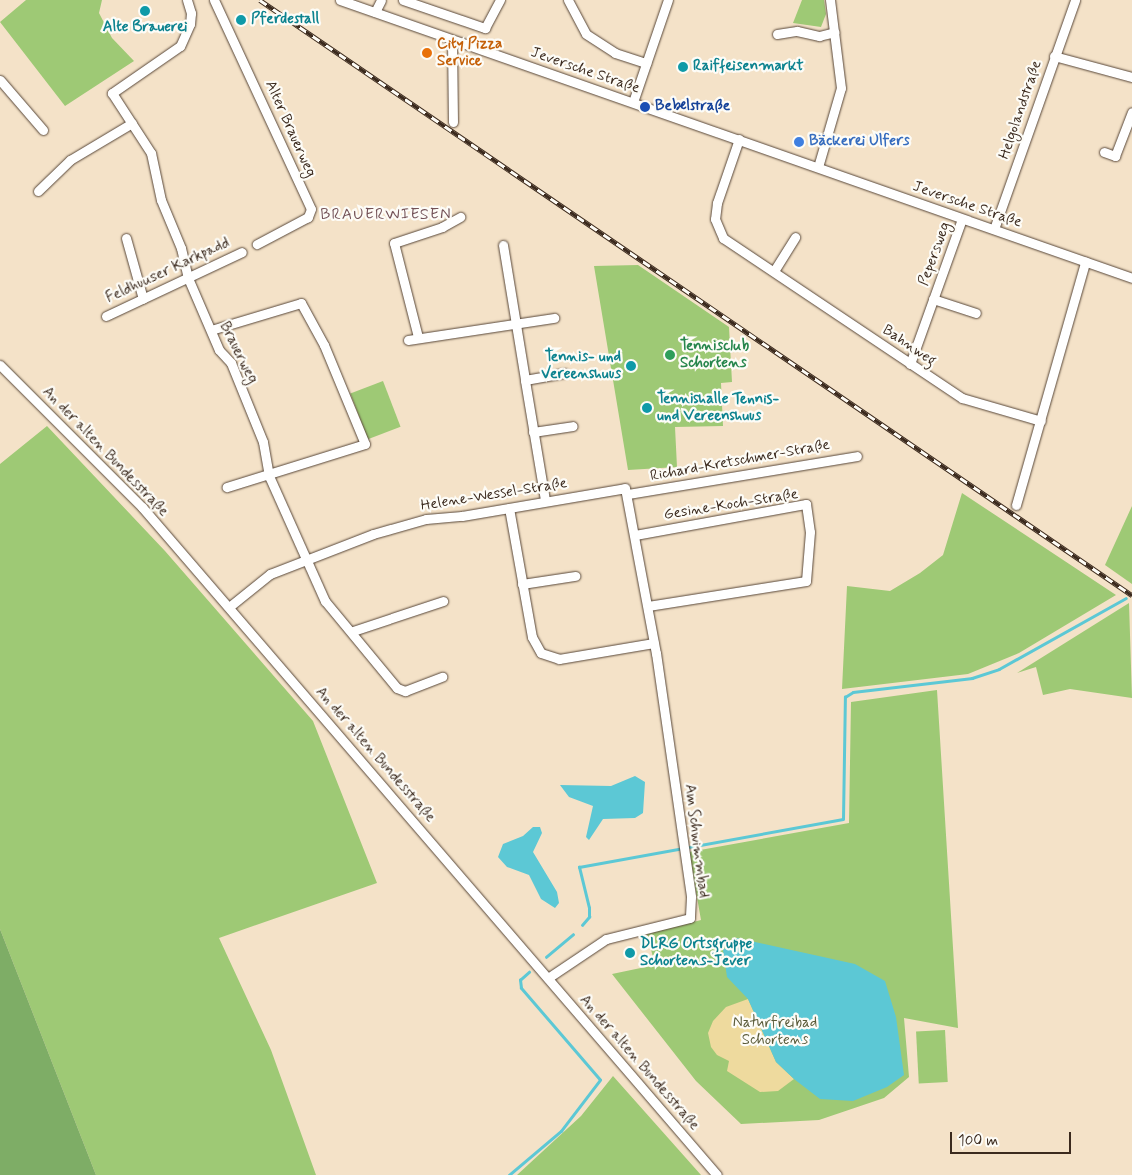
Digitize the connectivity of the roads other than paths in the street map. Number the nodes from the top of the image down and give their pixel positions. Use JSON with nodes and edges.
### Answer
{"nodes":[{"id":1,"x":187,"y":0,"type":"edge"},
{"id":2,"x":214,"y":0,"type":"edge"},
{"id":3,"x":340,"y":0,"type":"edge"},
{"id":4,"x":381,"y":0,"type":"edge"},
{"id":5,"x":403,"y":0,"type":"edge"},
{"id":6,"x":500,"y":0,"type":"edge"},
{"id":7,"x":568,"y":0,"type":"edge"},
{"id":8,"x":668,"y":0,"type":"edge"},
{"id":9,"x":830,"y":0,"type":"edge"},
{"id":10,"x":1075,"y":0,"type":"edge"},
{"id":11,"x":375,"y":12,"type":"junction"},
{"id":12,"x":835,"y":32,"type":"junction"},
{"id":13,"x":777,"y":34,"type":"dead end"},
{"id":14,"x":452,"y":40,"type":"junction"},
{"id":15,"x":1054,"y":56,"type":"junction"},
{"id":16,"x":646,"y":63,"type":"junction"},
{"id":17,"x":1132,"y":77,"type":"edge"},
{"id":18,"x":0,"y":80,"type":"edge"},
{"id":19,"x":633,"y":102,"type":"junction"},
{"id":20,"x":1132,"y":112,"type":"edge"},
{"id":21,"x":453,"y":122,"type":"dead end"},
{"id":22,"x":132,"y":123,"type":"junction"},
{"id":23,"x":43,"y":130,"type":"dead end"},
{"id":24,"x":739,"y":140,"type":"junction"},
{"id":25,"x":1104,"y":152,"type":"dead end"},
{"id":26,"x":818,"y":167,"type":"junction"},
{"id":27,"x":38,"y":191,"type":"dead end"},
{"id":28,"x":460,"y":217,"type":"dead end"},
{"id":29,"x":962,"y":219,"type":"junction"},
{"id":30,"x":994,"y":229,"type":"junction"},
{"id":31,"x":795,"y":237,"type":"dead end"},
{"id":32,"x":126,"y":238,"type":"dead end"},
{"id":33,"x":257,"y":244,"type":"dead end"},
{"id":34,"x":502,"y":245,"type":"dead end"},
{"id":35,"x":242,"y":252,"type":"dead end"},
{"id":36,"x":1085,"y":262,"type":"junction"},
{"id":37,"x":774,"y":271,"type":"junction"},
{"id":38,"x":188,"y":278,"type":"junction"},
{"id":39,"x":1132,"y":278,"type":"edge"},
{"id":40,"x":143,"y":299,"type":"junction"},
{"id":41,"x":933,"y":299,"type":"junction"},
{"id":42,"x":976,"y":313,"type":"dead end"},
{"id":43,"x":106,"y":316,"type":"dead end"},
{"id":44,"x":554,"y":318,"type":"dead end"},
{"id":45,"x":515,"y":326,"type":"junction"},
{"id":46,"x":211,"y":330,"type":"junction"},
{"id":47,"x":418,"y":337,"type":"junction"},
{"id":48,"x":408,"y":340,"type":"dead end"},
{"id":49,"x":910,"y":364,"type":"junction"},
{"id":50,"x":0,"y":365,"type":"edge"},
{"id":51,"x":564,"y":373,"type":"dead end"},
{"id":52,"x":525,"y":380,"type":"junction"},
{"id":53,"x":1041,"y":422,"type":"junction"},
{"id":54,"x":574,"y":426,"type":"dead end"},
{"id":55,"x":534,"y":432,"type":"junction"},
{"id":56,"x":857,"y":456,"type":"dead end"},
{"id":57,"x":269,"y":476,"type":"junction"},
{"id":58,"x":227,"y":487,"type":"dead end"},
{"id":59,"x":628,"y":494,"type":"junction"},
{"id":60,"x":544,"y":500,"type":"junction"},
{"id":61,"x":1016,"y":505,"type":"dead end"},
{"id":62,"x":508,"y":508,"type":"junction"},
{"id":63,"x":635,"y":535,"type":"junction"},
{"id":64,"x":305,"y":558,"type":"junction"},
{"id":65,"x":575,"y":576,"type":"dead end"},
{"id":66,"x":522,"y":584,"type":"junction"},
{"id":67,"x":443,"y":601,"type":"dead end"},
{"id":68,"x":648,"y":606,"type":"junction"},
{"id":69,"x":228,"y":607,"type":"junction"},
{"id":70,"x":354,"y":632,"type":"junction"},
{"id":71,"x":654,"y":643,"type":"junction"},
{"id":72,"x":442,"y":677,"type":"dead end"},
{"id":73,"x":548,"y":978,"type":"junction"},
{"id":74,"x":717,"y":1175,"type":"edge"}],
"edges":[{"from":1,"to":22,"type":"street","name":"Brauerweg"},
{"from":2,"to":33,"type":"street","name":"Alter Brauerweg"},
{"from":3,"to":11,"type":"street","name":"Jeversche Straße"},
{"from":4,"to":11,"type":"street"},
{"from":5,"to":6,"type":"street"},
{"from":7,"to":16,"type":"street"},
{"from":8,"to":16,"type":"street"},
{"from":9,"to":12,"type":"street"},
{"from":10,"to":15,"type":"street","name":"Helgolandstraße"},
{"from":11,"to":14,"type":"street","name":"Jeversche Straße"},
{"from":12,"to":13,"type":"street"},
{"from":12,"to":26,"type":"street"},
{"from":14,"to":19,"type":"street","name":"Jeversche Straße"},
{"from":14,"to":21,"type":"street"},
{"from":15,"to":17,"type":"street"},
{"from":15,"to":30,"type":"street","name":"Helgolandstraße"},
{"from":16,"to":19,"type":"street"},
{"from":18,"to":23,"type":"street"},
{"from":19,"to":24,"type":"street","name":"Jeversche Straße"},
{"from":20,"to":25,"type":"street"},
{"from":22,"to":27,"type":"street"},
{"from":22,"to":38,"type":"street","name":"Brauerweg"},
{"from":24,"to":26,"type":"street","name":"Jeversche Straße"},
{"from":24,"to":37,"type":"street","name":"Bahnweg"},
{"from":26,"to":29,"type":"street","name":"Jeversche Straße"},
{"from":28,"to":47,"type":"street"},
{"from":29,"to":30,"type":"street","name":"Jeversche Straße"},
{"from":29,"to":41,"type":"street","name":"Pepersweg"},
{"from":30,"to":36,"type":"street","name":"Jeversche Straße"},
{"from":31,"to":37,"type":"street"},
{"from":32,"to":40,"type":"street"},
{"from":34,"to":45,"type":"street"},
{"from":35,"to":38,"type":"street","name":"Feldhuuser Karkpadd"},
{"from":36,"to":39,"type":"street","name":"Jeversche Straße"},
{"from":36,"to":53,"type":"street"},
{"from":37,"to":49,"type":"street","name":"Bahnweg"},
{"from":38,"to":40,"type":"street","name":"Feldhuuser Karkpadd"},
{"from":38,"to":46,"type":"street","name":"Brauerweg"},
{"from":40,"to":43,"type":"street","name":"Feldhuuser Karkpadd"},
{"from":41,"to":42,"type":"street","name":"Pepersweg"},
{"from":41,"to":49,"type":"street","name":"Pepersweg"},
{"from":44,"to":45,"type":"street"},
{"from":45,"to":47,"type":"street"},
{"from":45,"to":52,"type":"street"},
{"from":46,"to":57,"type":"street","name":"Brauerweg"},
{"from":46,"to":57,"type":"street"},
{"from":47,"to":48,"type":"street"},
{"from":49,"to":53,"type":"street","name":"Bahnweg"},
{"from":50,"to":69,"type":"street","name":"An der alten Bundesstraße"},
{"from":51,"to":52,"type":"street"},
{"from":52,"to":55,"type":"street"},
{"from":53,"to":61,"type":"street"},
{"from":54,"to":55,"type":"street"},
{"from":55,"to":60,"type":"street"},
{"from":56,"to":59,"type":"street","name":"Richard-Kretschmer-Straße"},
{"from":57,"to":58,"type":"street"},
{"from":57,"to":64,"type":"street","name":"Brauerweg"},
{"from":59,"to":60,"type":"street","name":"Helene-Wessel-Straße"},
{"from":59,"to":63,"type":"street"},
{"from":60,"to":62,"type":"street","name":"Helene-Wessel-Straße"},
{"from":62,"to":64,"type":"street","name":"Helene-Wessel-Straße"},
{"from":62,"to":66,"type":"street"},
{"from":63,"to":68,"type":"street"},
{"from":63,"to":68,"type":"street","name":"Gesine-Koch-Straße"},
{"from":64,"to":69,"type":"street","name":"Helene-Wessel-Straße"},
{"from":64,"to":70,"type":"street","name":"Brauerweg"},
{"from":65,"to":66,"type":"street"},
{"from":66,"to":71,"type":"street"},
{"from":67,"to":70,"type":"street"},
{"from":68,"to":71,"type":"street"},
{"from":69,"to":73,"type":"street","name":"An der alten Bundesstraße"},
{"from":70,"to":72,"type":"street","name":"Brauerweg"},
{"from":71,"to":73,"type":"street","name":"Am Schwimmbad"},
{"from":73,"to":74,"type":"street","name":"An der alten Bundesstraße"}]}
